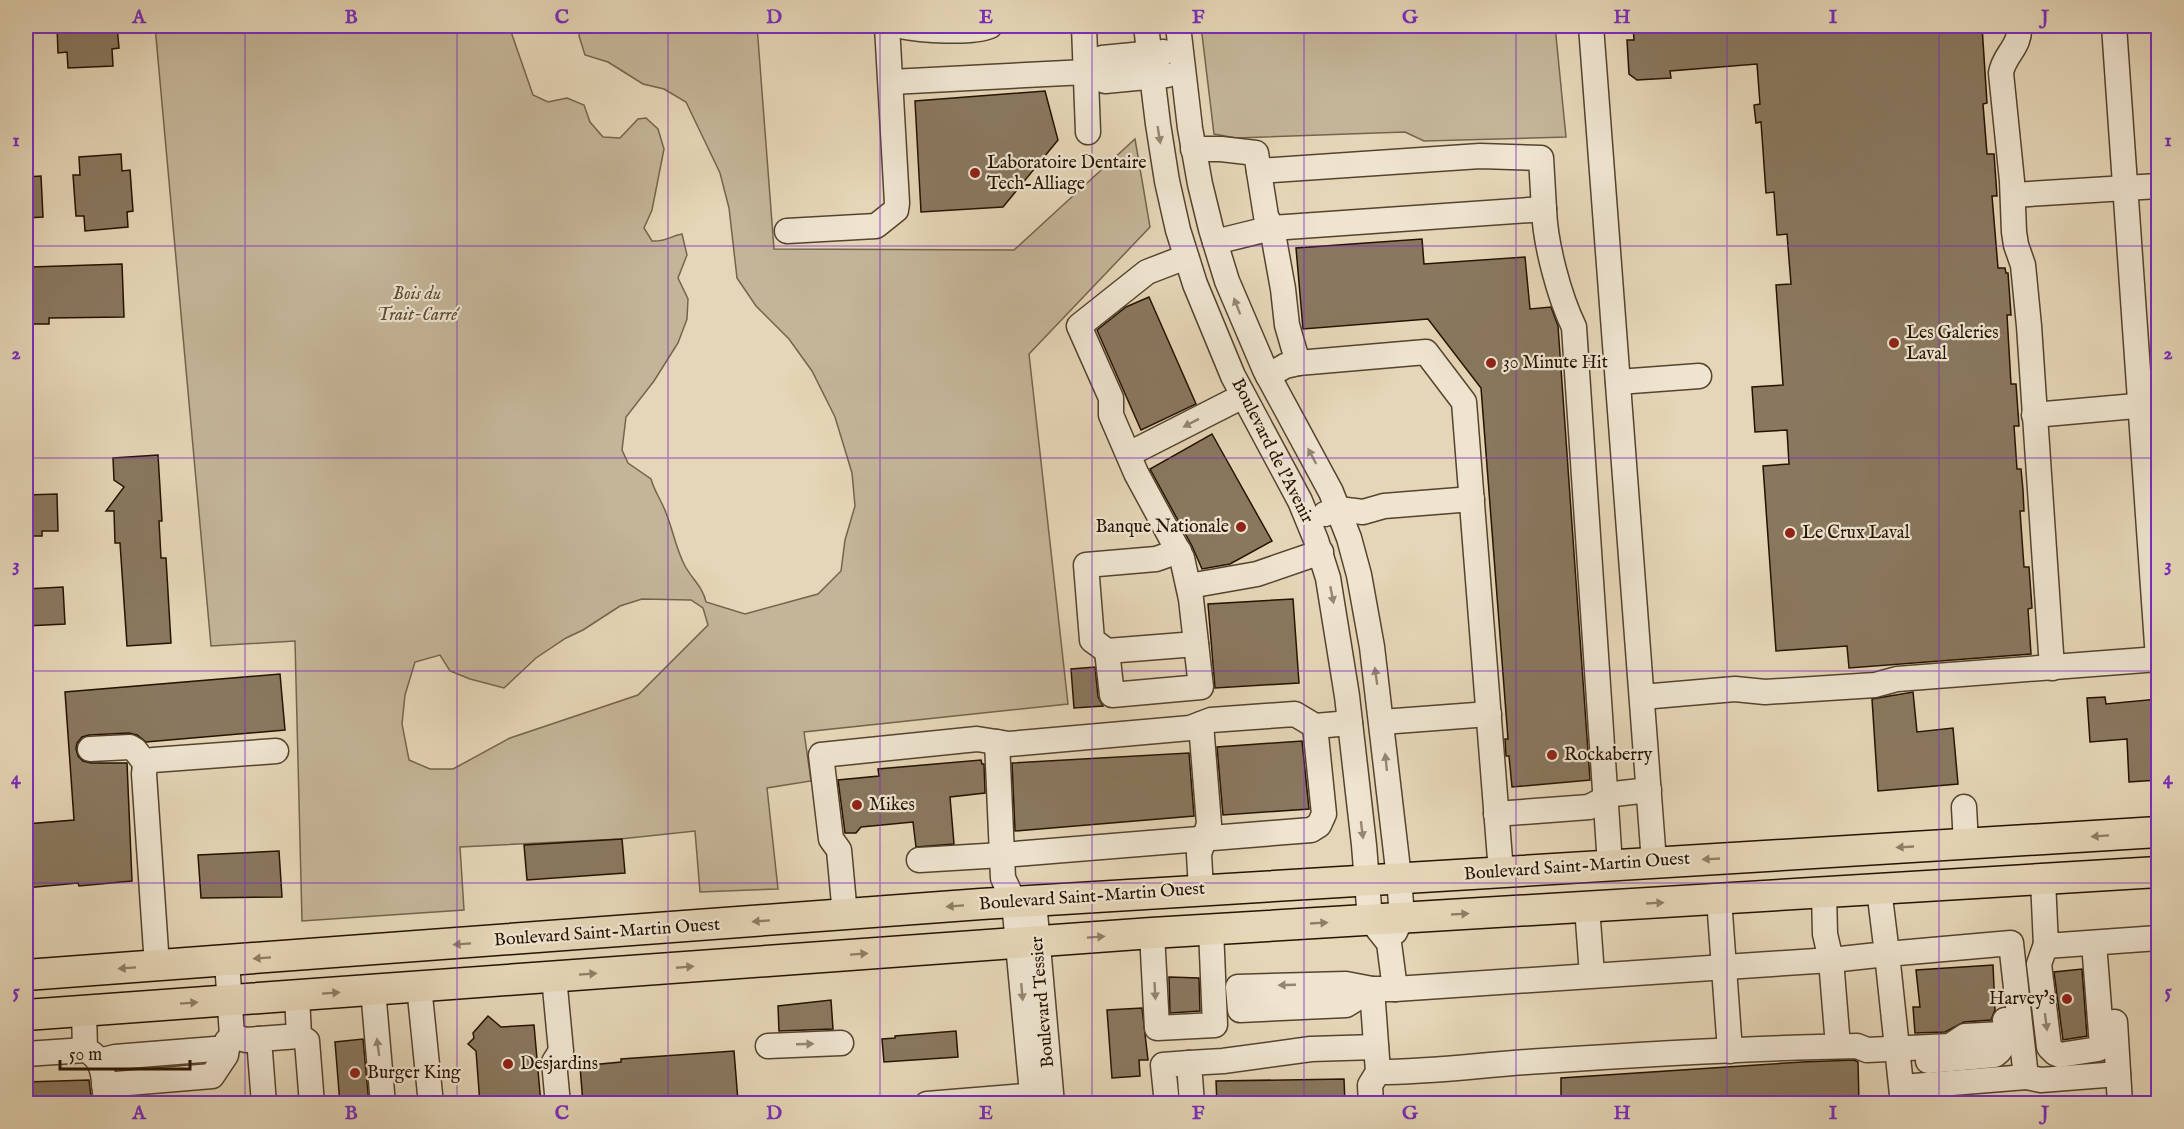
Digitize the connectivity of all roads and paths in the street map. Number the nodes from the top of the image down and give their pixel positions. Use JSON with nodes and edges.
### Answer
{"nodes":[{"id":1,"x":886,"y":26,"type":"edge"},
{"id":2,"x":900,"y":26,"type":"edge"},
{"id":3,"x":990,"y":26,"type":"edge"},
{"id":4,"x":1084,"y":26,"type":"edge"},
{"id":5,"x":1146,"y":26,"type":"edge"},
{"id":6,"x":1178,"y":26,"type":"edge"},
{"id":7,"x":1591,"y":26,"type":"edge"},
{"id":8,"x":2019,"y":26,"type":"edge"},
{"id":9,"x":2114,"y":26,"type":"edge"},
{"id":10,"x":1182,"y":62,"type":"junction"},
{"id":11,"x":1151,"y":65,"type":"junction"},
{"id":12,"x":1086,"y":72,"type":"junction"},
{"id":13,"x":891,"y":82,"type":"junction"},
{"id":14,"x":1088,"y":132,"type":"dead end"},
{"id":15,"x":1193,"y":149,"type":"junction"},
{"id":16,"x":1259,"y":171,"type":"junction"},
{"id":17,"x":2158,"y":186,"type":"edge"},
{"id":18,"x":2125,"y":189,"type":"junction"},
{"id":19,"x":2013,"y":195,"type":"junction"},
{"id":20,"x":1544,"y":209,"type":"junction"},
{"id":21,"x":1272,"y":228,"type":"junction"},
{"id":22,"x":787,"y":231,"type":"dead end"},
{"id":23,"x":1215,"y":242,"type":"junction"},
{"id":24,"x":1186,"y":257,"type":"junction"},
{"id":25,"x":1298,"y":363,"type":"junction"},
{"id":26,"x":1268,"y":376,"type":"junction"},
{"id":27,"x":1699,"y":376,"type":"dead end"},
{"id":28,"x":1618,"y":382,"type":"junction"},
{"id":29,"x":1243,"y":396,"type":"junction"},
{"id":30,"x":2149,"y":405,"type":"edge"},
{"id":31,"x":2034,"y":415,"type":"junction"},
{"id":32,"x":1129,"y":454,"type":"junction"},
{"id":33,"x":1472,"y":499,"type":"junction"},
{"id":34,"x":1338,"y":509,"type":"junction"},
{"id":35,"x":1309,"y":520,"type":"junction"},
{"id":36,"x":1179,"y":551,"type":"junction"},
{"id":37,"x":1321,"y":552,"type":"junction"},
{"id":38,"x":1189,"y":586,"type":"junction"},
{"id":39,"x":1196,"y":644,"type":"junction"},
{"id":40,"x":1091,"y":648,"type":"junction"},
{"id":41,"x":2158,"y":659,"type":"edge"},
{"id":42,"x":2052,"y":668,"type":"junction"},
{"id":43,"x":1642,"y":697,"type":"junction"},
{"id":44,"x":1489,"y":714,"type":"junction"},
{"id":45,"x":1382,"y":722,"type":"junction"},
{"id":46,"x":1350,"y":723,"type":"junction"},
{"id":47,"x":1201,"y":724,"type":"junction"},
{"id":48,"x":1315,"y":726,"type":"junction"},
{"id":49,"x":997,"y":742,"type":"junction"},
{"id":50,"x":90,"y":749,"type":"dead end"},
{"id":51,"x":276,"y":751,"type":"dead end"},
{"id":52,"x":146,"y":764,"type":"junction"},
{"id":53,"x":1649,"y":790,"type":"junction"},
{"id":54,"x":1606,"y":798,"type":"junction"},
{"id":55,"x":1964,"y":807,"type":"dead end"},
{"id":56,"x":1497,"y":814,"type":"junction"},
{"id":57,"x":2158,"y":832,"type":"edge"},
{"id":58,"x":1204,"y":837,"type":"junction"},
{"id":59,"x":1966,"y":844,"type":"junction"},
{"id":60,"x":1002,"y":855,"type":"junction"},
{"id":61,"x":919,"y":860,"type":"dead end"},
{"id":62,"x":1654,"y":862,"type":"junction"},
{"id":63,"x":1610,"y":865,"type":"junction"},
{"id":64,"x":1501,"y":872,"type":"junction"},
{"id":65,"x":2158,"y":872,"type":"edge"},
{"id":66,"x":1399,"y":878,"type":"junction"},
{"id":67,"x":1367,"y":880,"type":"junction"},
{"id":68,"x":2043,"y":880,"type":"junction"},
{"id":69,"x":1880,"y":889,"type":"junction"},
{"id":70,"x":1201,"y":890,"type":"junction"},
{"id":71,"x":1824,"y":893,"type":"junction"},
{"id":72,"x":1719,"y":899,"type":"junction"},
{"id":73,"x":1024,"y":902,"type":"junction"},
{"id":74,"x":1587,"y":907,"type":"junction"},
{"id":75,"x":845,"y":915,"type":"junction"},
{"id":76,"x":1370,"y":920,"type":"junction"},
{"id":77,"x":1211,"y":929,"type":"junction"},
{"id":78,"x":1395,"y":930,"type":"junction"},
{"id":79,"x":1152,"y":933,"type":"junction"},
{"id":80,"x":2158,"y":938,"type":"edge"},
{"id":81,"x":1028,"y":942,"type":"junction"},
{"id":82,"x":2102,"y":942,"type":"junction"},
{"id":83,"x":2046,"y":944,"type":"junction"},
{"id":84,"x":1887,"y":954,"type":"junction"},
{"id":85,"x":1831,"y":960,"type":"junction"},
{"id":86,"x":228,"y":961,"type":"junction"},
{"id":87,"x":157,"y":966,"type":"junction"},
{"id":88,"x":1724,"y":967,"type":"junction"},
{"id":89,"x":26,"y":975,"type":"edge"},
{"id":90,"x":1592,"y":975,"type":"junction"},
{"id":91,"x":554,"y":977,"type":"junction"},
{"id":92,"x":419,"y":987,"type":"junction"},
{"id":93,"x":1383,"y":989,"type":"junction"},
{"id":94,"x":373,"y":990,"type":"junction"},
{"id":95,"x":297,"y":996,"type":"junction"},
{"id":96,"x":231,"y":1000,"type":"junction"},
{"id":97,"x":84,"y":1011,"type":"junction"},
{"id":98,"x":26,"y":1016,"type":"edge"},
{"id":99,"x":299,"y":1036,"type":"junction"},
{"id":100,"x":2010,"y":1038,"type":"junction"},
{"id":101,"x":259,"y":1039,"type":"junction"},
{"id":102,"x":230,"y":1042,"type":"junction"},
{"id":103,"x":841,"y":1043,"type":"dead end"},
{"id":104,"x":768,"y":1046,"type":"dead end"},
{"id":105,"x":1838,"y":1046,"type":"junction"},
{"id":106,"x":1376,"y":1047,"type":"junction"},
{"id":107,"x":1730,"y":1051,"type":"junction"},
{"id":108,"x":26,"y":1054,"type":"edge"},
{"id":109,"x":92,"y":1056,"type":"junction"},
{"id":110,"x":1898,"y":1056,"type":"junction"},
{"id":111,"x":1189,"y":1063,"type":"junction"},
{"id":112,"x":1378,"y":1072,"type":"junction"},
{"id":113,"x":2118,"y":1074,"type":"junction"},
{"id":114,"x":2026,"y":1077,"type":"junction"},
{"id":115,"x":105,"y":1094,"type":"edge"},
{"id":116,"x":1902,"y":1096,"type":"edge"},
{"id":117,"x":1042,"y":1099,"type":"edge"},
{"id":118,"x":264,"y":1104,"type":"edge"},
{"id":119,"x":312,"y":1104,"type":"edge"},
{"id":120,"x":383,"y":1104,"type":"edge"},
{"id":121,"x":431,"y":1104,"type":"edge"},
{"id":122,"x":558,"y":1104,"type":"edge"},
{"id":123,"x":927,"y":1104,"type":"edge"},
{"id":124,"x":1167,"y":1104,"type":"edge"},
{"id":125,"x":1192,"y":1104,"type":"edge"},
{"id":126,"x":1371,"y":1104,"type":"edge"},
{"id":127,"x":2120,"y":1104,"type":"edge"}],
"edges":[{"from":1,"to":13,"type":"street"},
{"from":2,"to":3,"type":"street"},
{"from":4,"to":12,"type":"street"},
{"from":5,"to":11,"type":"street","name":"Boulevard de l'Avenir"},
{"from":6,"to":10,"type":"street","name":"Boulevard de l'Avenir"},
{"from":7,"to":28,"type":"street"},
{"from":8,"to":19,"type":"street"},
{"from":9,"to":18,"type":"street"},
{"from":10,"to":11,"type":"street"},
{"from":10,"to":15,"type":"street","name":"Boulevard de l'Avenir"},
{"from":11,"to":12,"type":"street"},
{"from":11,"to":24,"type":"street","name":"Boulevard de l'Avenir","one_way":true},
{"from":12,"to":13,"type":"street"},
{"from":12,"to":14,"type":"street"},
{"from":13,"to":22,"type":"street"},
{"from":15,"to":16,"type":"street"},
{"from":15,"to":23,"type":"street","name":"Boulevard de l'Avenir"},
{"from":16,"to":20,"type":"street"},
{"from":16,"to":21,"type":"street"},
{"from":17,"to":18,"type":"street"},
{"from":18,"to":19,"type":"street"},
{"from":18,"to":30,"type":"street"},
{"from":19,"to":31,"type":"street"},
{"from":20,"to":21,"type":"street"},
{"from":20,"to":54,"type":"street"},
{"from":21,"to":23,"type":"street"},
{"from":21,"to":25,"type":"street"},
{"from":26,"to":23,"type":"street","name":"Boulevard de l'Avenir","one_way":true},
{"from":24,"to":29,"type":"street","name":"Boulevard de l'Avenir"},
{"from":24,"to":32,"type":"street"},
{"from":25,"to":26,"type":"street"},
{"from":25,"to":33,"type":"street"},
{"from":34,"to":26,"type":"street","name":"Boulevard de l'Avenir","one_way":true},
{"from":27,"to":28,"type":"street"},
{"from":28,"to":43,"type":"street"},
{"from":29,"to":32,"type":"street","one_way":true},
{"from":29,"to":35,"type":"street","name":"Boulevard de l'Avenir"},
{"from":30,"to":31,"type":"street"},
{"from":30,"to":41,"type":"street"},
{"from":31,"to":42,"type":"street"},
{"from":32,"to":36,"type":"street"},
{"from":33,"to":34,"type":"street"},
{"from":33,"to":44,"type":"street"},
{"from":34,"to":35,"type":"street"},
{"from":45,"to":34,"type":"street","name":"Boulevard de l'Avenir","one_way":true},
{"from":35,"to":37,"type":"street","name":"Boulevard de l'Avenir"},
{"from":36,"to":38,"type":"street"},
{"from":36,"to":40,"type":"street"},
{"from":37,"to":38,"type":"street"},
{"from":37,"to":46,"type":"street","name":"Boulevard de l'Avenir","one_way":true},
{"from":38,"to":39,"type":"street"},
{"from":39,"to":40,"type":"street"},
{"from":39,"to":40,"type":"street"},
{"from":41,"to":42,"type":"street"},
{"from":42,"to":43,"type":"street"},
{"from":43,"to":53,"type":"street"},
{"from":44,"to":45,"type":"street"},
{"from":44,"to":56,"type":"street"},
{"from":66,"to":45,"type":"street","name":"Boulevard de l'Avenir","one_way":true},
{"from":46,"to":48,"type":"street"},
{"from":46,"to":67,"type":"street","name":"Boulevard de l'Avenir","one_way":true},
{"from":47,"to":48,"type":"street"},
{"from":47,"to":49,"type":"street"},
{"from":47,"to":58,"type":"street"},
{"from":48,"to":58,"type":"street"},
{"from":49,"to":60,"type":"street","name":"Boulevard Tessier"},
{"from":49,"to":75,"type":"street"},
{"from":50,"to":52,"type":"street"},
{"from":51,"to":52,"type":"street"},
{"from":52,"to":87,"type":"street"},
{"from":53,"to":54,"type":"street"},
{"from":53,"to":62,"type":"street"},
{"from":54,"to":56,"type":"street"},
{"from":54,"to":63,"type":"street"},
{"from":55,"to":59,"type":"street"},
{"from":56,"to":64,"type":"street"},
{"from":57,"to":59,"type":"main road","name":"Boulevard Saint-Martin Ouest","one_way":true},
{"from":58,"to":60,"type":"street"},
{"from":58,"to":70,"type":"street"},
{"from":59,"to":62,"type":"main road","name":"Boulevard Saint-Martin Ouest","one_way":true},
{"from":60,"to":61,"type":"street"},
{"from":60,"to":73,"type":"street","name":"Boulevard Tessier"},
{"from":62,"to":63,"type":"main road","name":"Boulevard Saint-Martin Ouest"},
{"from":63,"to":64,"type":"main road","name":"Boulevard Saint-Martin Ouest"},
{"from":64,"to":66,"type":"main road","name":"Boulevard Saint-Martin Ouest"},
{"from":65,"to":68,"type":"main road"},
{"from":66,"to":67,"type":"main road","name":"Boulevard Saint-Martin Ouest"},
{"from":66,"to":78,"type":"street","name":"Boulevard de l'Avenir"},
{"from":67,"to":70,"type":"main road","name":"Boulevard Saint-Martin Ouest"},
{"from":67,"to":76,"type":"street","name":"Boulevard de l'Avenir"},
{"from":68,"to":69,"type":"main road"},
{"from":68,"to":83,"type":"street"},
{"from":69,"to":71,"type":"main road"},
{"from":69,"to":84,"type":"street"},
{"from":70,"to":73,"type":"main road","name":"Boulevard Saint-Martin Ouest"},
{"from":71,"to":72,"type":"main road"},
{"from":71,"to":85,"type":"street"},
{"from":74,"to":72,"type":"main road","one_way":true},
{"from":72,"to":88,"type":"street"},
{"from":73,"to":75,"type":"main road","name":"Boulevard Saint-Martin Ouest","one_way":true},
{"from":73,"to":81,"type":"street","name":"Boulevard Tessier"},
{"from":78,"to":74,"type":"main road","one_way":true},
{"from":74,"to":90,"type":"street"},
{"from":75,"to":86,"type":"main road","name":"Boulevard Saint-Martin Ouest","one_way":true},
{"from":77,"to":76,"type":"main road","one_way":true},
{"from":76,"to":78,"type":"main road"},
{"from":77,"to":79,"type":"main road"},
{"from":79,"to":77,"type":"street","one_way":true},
{"from":78,"to":93,"type":"street","name":"Boulevard de l'Avenir"},
{"from":81,"to":79,"type":"main road","one_way":true},
{"from":80,"to":82,"type":"street"},
{"from":91,"to":81,"type":"main road","one_way":true},
{"from":81,"to":117,"type":"street","name":"Boulevard Tessier"},
{"from":82,"to":83,"type":"street"},
{"from":83,"to":82,"type":"street","one_way":true},
{"from":82,"to":113,"type":"street"},
{"from":84,"to":85,"type":"street"},
{"from":84,"to":100,"type":"street"},
{"from":84,"to":110,"type":"street"},
{"from":85,"to":88,"type":"street"},
{"from":85,"to":105,"type":"street"},
{"from":86,"to":87,"type":"main road","name":"Boulevard Saint-Martin Ouest"},
{"from":86,"to":96,"type":"street"},
{"from":87,"to":89,"type":"main road","name":"Boulevard Saint-Martin Ouest","one_way":true},
{"from":88,"to":90,"type":"street"},
{"from":88,"to":107,"type":"street"},
{"from":90,"to":93,"type":"street"},
{"from":91,"to":92,"type":"main road"},
{"from":91,"to":122,"type":"street"},
{"from":92,"to":94,"type":"main road"},
{"from":92,"to":121,"type":"street"},
{"from":93,"to":106,"type":"street","name":"Boulevard de l'Avenir"},
{"from":95,"to":94,"type":"main road","one_way":true},
{"from":120,"to":94,"type":"street","one_way":true},
{"from":95,"to":96,"type":"main road"},
{"from":95,"to":99,"type":"street"},
{"from":97,"to":96,"type":"main road","one_way":true},
{"from":96,"to":102,"type":"street"},
{"from":97,"to":98,"type":"main road"},
{"from":97,"to":109,"type":"street"},
{"from":99,"to":101,"type":"street"},
{"from":99,"to":119,"type":"street"},
{"from":100,"to":110,"type":"street"},
{"from":100,"to":110,"type":"street"},
{"from":100,"to":114,"type":"street"},
{"from":101,"to":102,"type":"street"},
{"from":101,"to":118,"type":"street"},
{"from":102,"to":109,"type":"street"},
{"from":102,"to":115,"type":"street"},
{"from":104,"to":103,"type":"street","one_way":true},
{"from":105,"to":107,"type":"street"},
{"from":105,"to":110,"type":"street"},
{"from":106,"to":111,"type":"street"},
{"from":106,"to":112,"type":"street","name":"Boulevard de l'Avenir"},
{"from":107,"to":112,"type":"street"},
{"from":108,"to":109,"type":"street"},
{"from":109,"to":115,"type":"street"},
{"from":110,"to":116,"type":"street"},
{"from":111,"to":124,"type":"street"},
{"from":111,"to":125,"type":"street"},
{"from":112,"to":126,"type":"street","name":"Boulevard de l'Avenir"},
{"from":113,"to":114,"type":"street"},
{"from":113,"to":127,"type":"street"},
{"from":114,"to":116,"type":"street"},
{"from":117,"to":123,"type":"street"}]}
